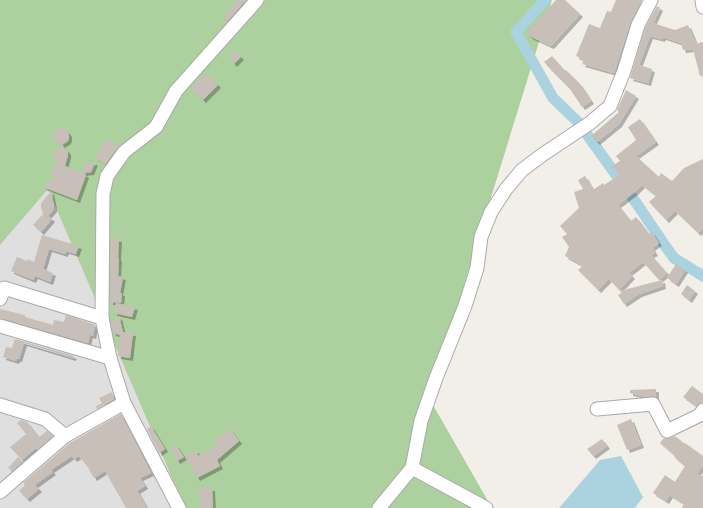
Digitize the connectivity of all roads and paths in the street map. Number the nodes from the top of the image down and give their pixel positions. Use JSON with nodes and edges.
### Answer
{"nodes":[{"id":1,"x":257,"y":0,"type":"edge"},
{"id":2,"x":651,"y":0,"type":"edge"},
{"id":3,"x":702,"y":0,"type":"edge"},
{"id":4,"x":703,"y":8,"type":"edge"},
{"id":5,"x":0,"y":299,"type":"edge"},
{"id":6,"x":102,"y":318,"type":"junction"},
{"id":7,"x":0,"y":326,"type":"edge"},
{"id":8,"x":110,"y":358,"type":"junction"},
{"id":9,"x":124,"y":403,"type":"junction"},
{"id":10,"x":0,"y":405,"type":"edge"},
{"id":11,"x":597,"y":409,"type":"dead end"},
{"id":12,"x":703,"y":410,"type":"edge"},
{"id":13,"x":64,"y":436,"type":"junction"},
{"id":14,"x":412,"y":468,"type":"junction"},
{"id":15,"x":0,"y":492,"type":"edge"},
{"id":16,"x":179,"y":508,"type":"edge"},
{"id":17,"x":379,"y":508,"type":"edge"},
{"id":18,"x":486,"y":508,"type":"edge"}],
"edges":[{"from":1,"to":6,"type":"street"},
{"from":2,"to":14,"type":"street"},
{"from":3,"to":4,"type":"street"},
{"from":5,"to":6,"type":"street"},
{"from":6,"to":8,"type":"street"},
{"from":7,"to":8,"type":"street"},
{"from":8,"to":9,"type":"street"},
{"from":9,"to":13,"type":"street"},
{"from":9,"to":16,"type":"street"},
{"from":10,"to":13,"type":"street"},
{"from":11,"to":12,"type":"street"},
{"from":13,"to":15,"type":"street"},
{"from":14,"to":17,"type":"street"},
{"from":14,"to":18,"type":"street"}]}
